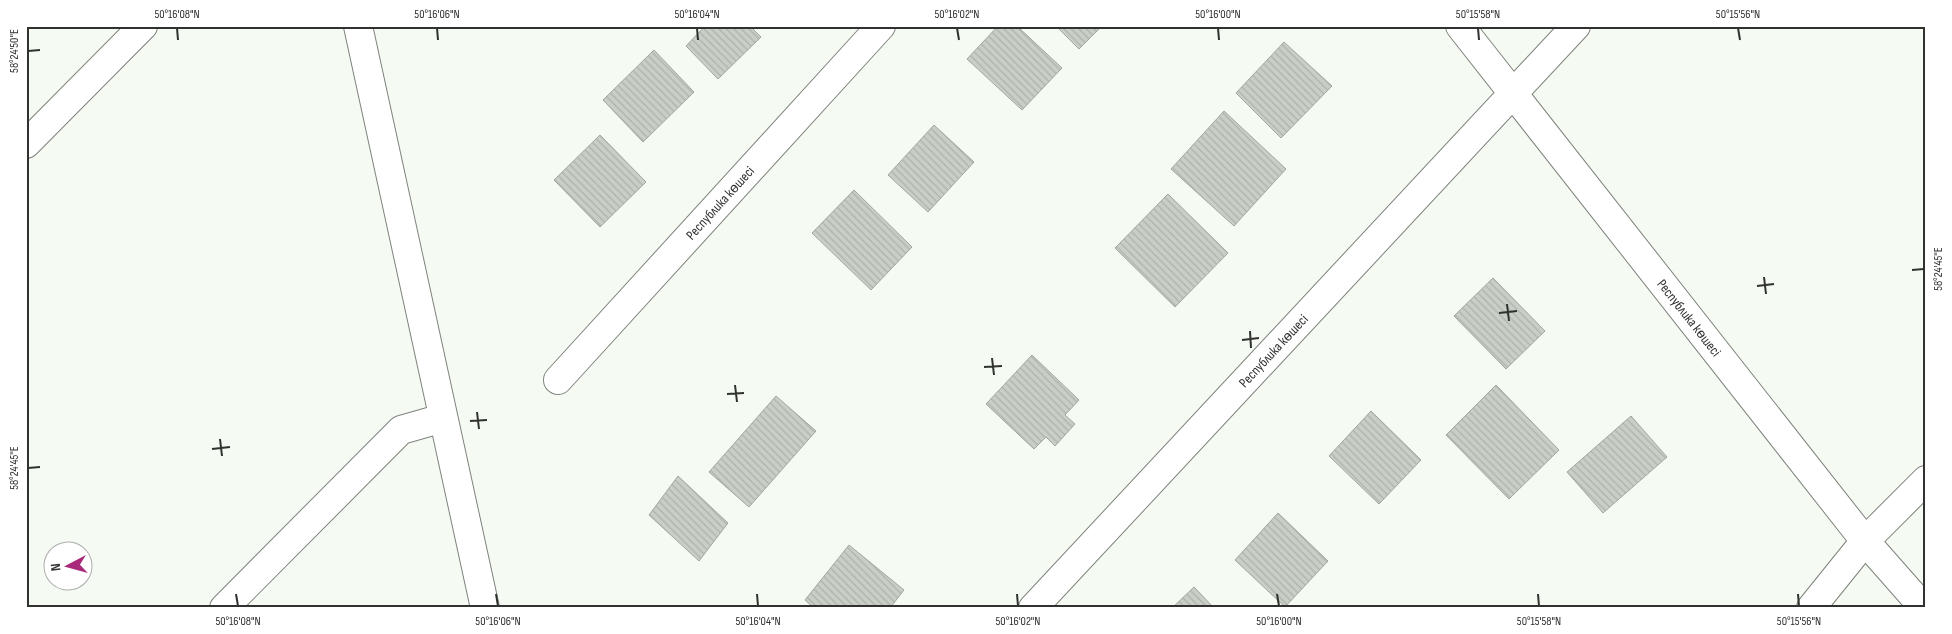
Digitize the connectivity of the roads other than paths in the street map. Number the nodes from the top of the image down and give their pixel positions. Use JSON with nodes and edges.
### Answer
{"nodes":[{"id":1,"x":142,"y":26,"type":"edge"},
{"id":2,"x":358,"y":26,"type":"edge"},
{"id":3,"x":881,"y":26,"type":"edge"},
{"id":4,"x":1460,"y":26,"type":"edge"},
{"id":5,"x":1576,"y":26,"type":"edge"},
{"id":6,"x":1514,"y":93,"type":"junction"},
{"id":7,"x":26,"y":144,"type":"edge"},
{"id":8,"x":558,"y":380,"type":"dead end"},
{"id":9,"x":444,"y":418,"type":"junction"},
{"id":10,"x":1926,"y":480,"type":"edge"},
{"id":11,"x":1865,"y":541,"type":"junction"},
{"id":12,"x":224,"y":608,"type":"edge"},
{"id":13,"x":485,"y":608,"type":"edge"},
{"id":14,"x":1033,"y":608,"type":"edge"},
{"id":15,"x":1811,"y":608,"type":"edge"},
{"id":16,"x":1924,"y":608,"type":"edge"}],
"edges":[{"from":1,"to":7,"type":"street"},
{"from":2,"to":9,"type":"street"},
{"from":3,"to":8,"type":"street","name":"Республика көшесі"},
{"from":4,"to":6,"type":"street","name":"Республика көшесі"},
{"from":5,"to":6,"type":"street","name":"Республика көшесі"},
{"from":6,"to":11,"type":"street","name":"Республика көшесі"},
{"from":6,"to":14,"type":"street","name":"Республика көшесі"},
{"from":9,"to":12,"type":"street"},
{"from":9,"to":13,"type":"street"},
{"from":10,"to":11,"type":"street"},
{"from":11,"to":15,"type":"street"},
{"from":11,"to":16,"type":"street","name":"Республика көшесі"}]}
